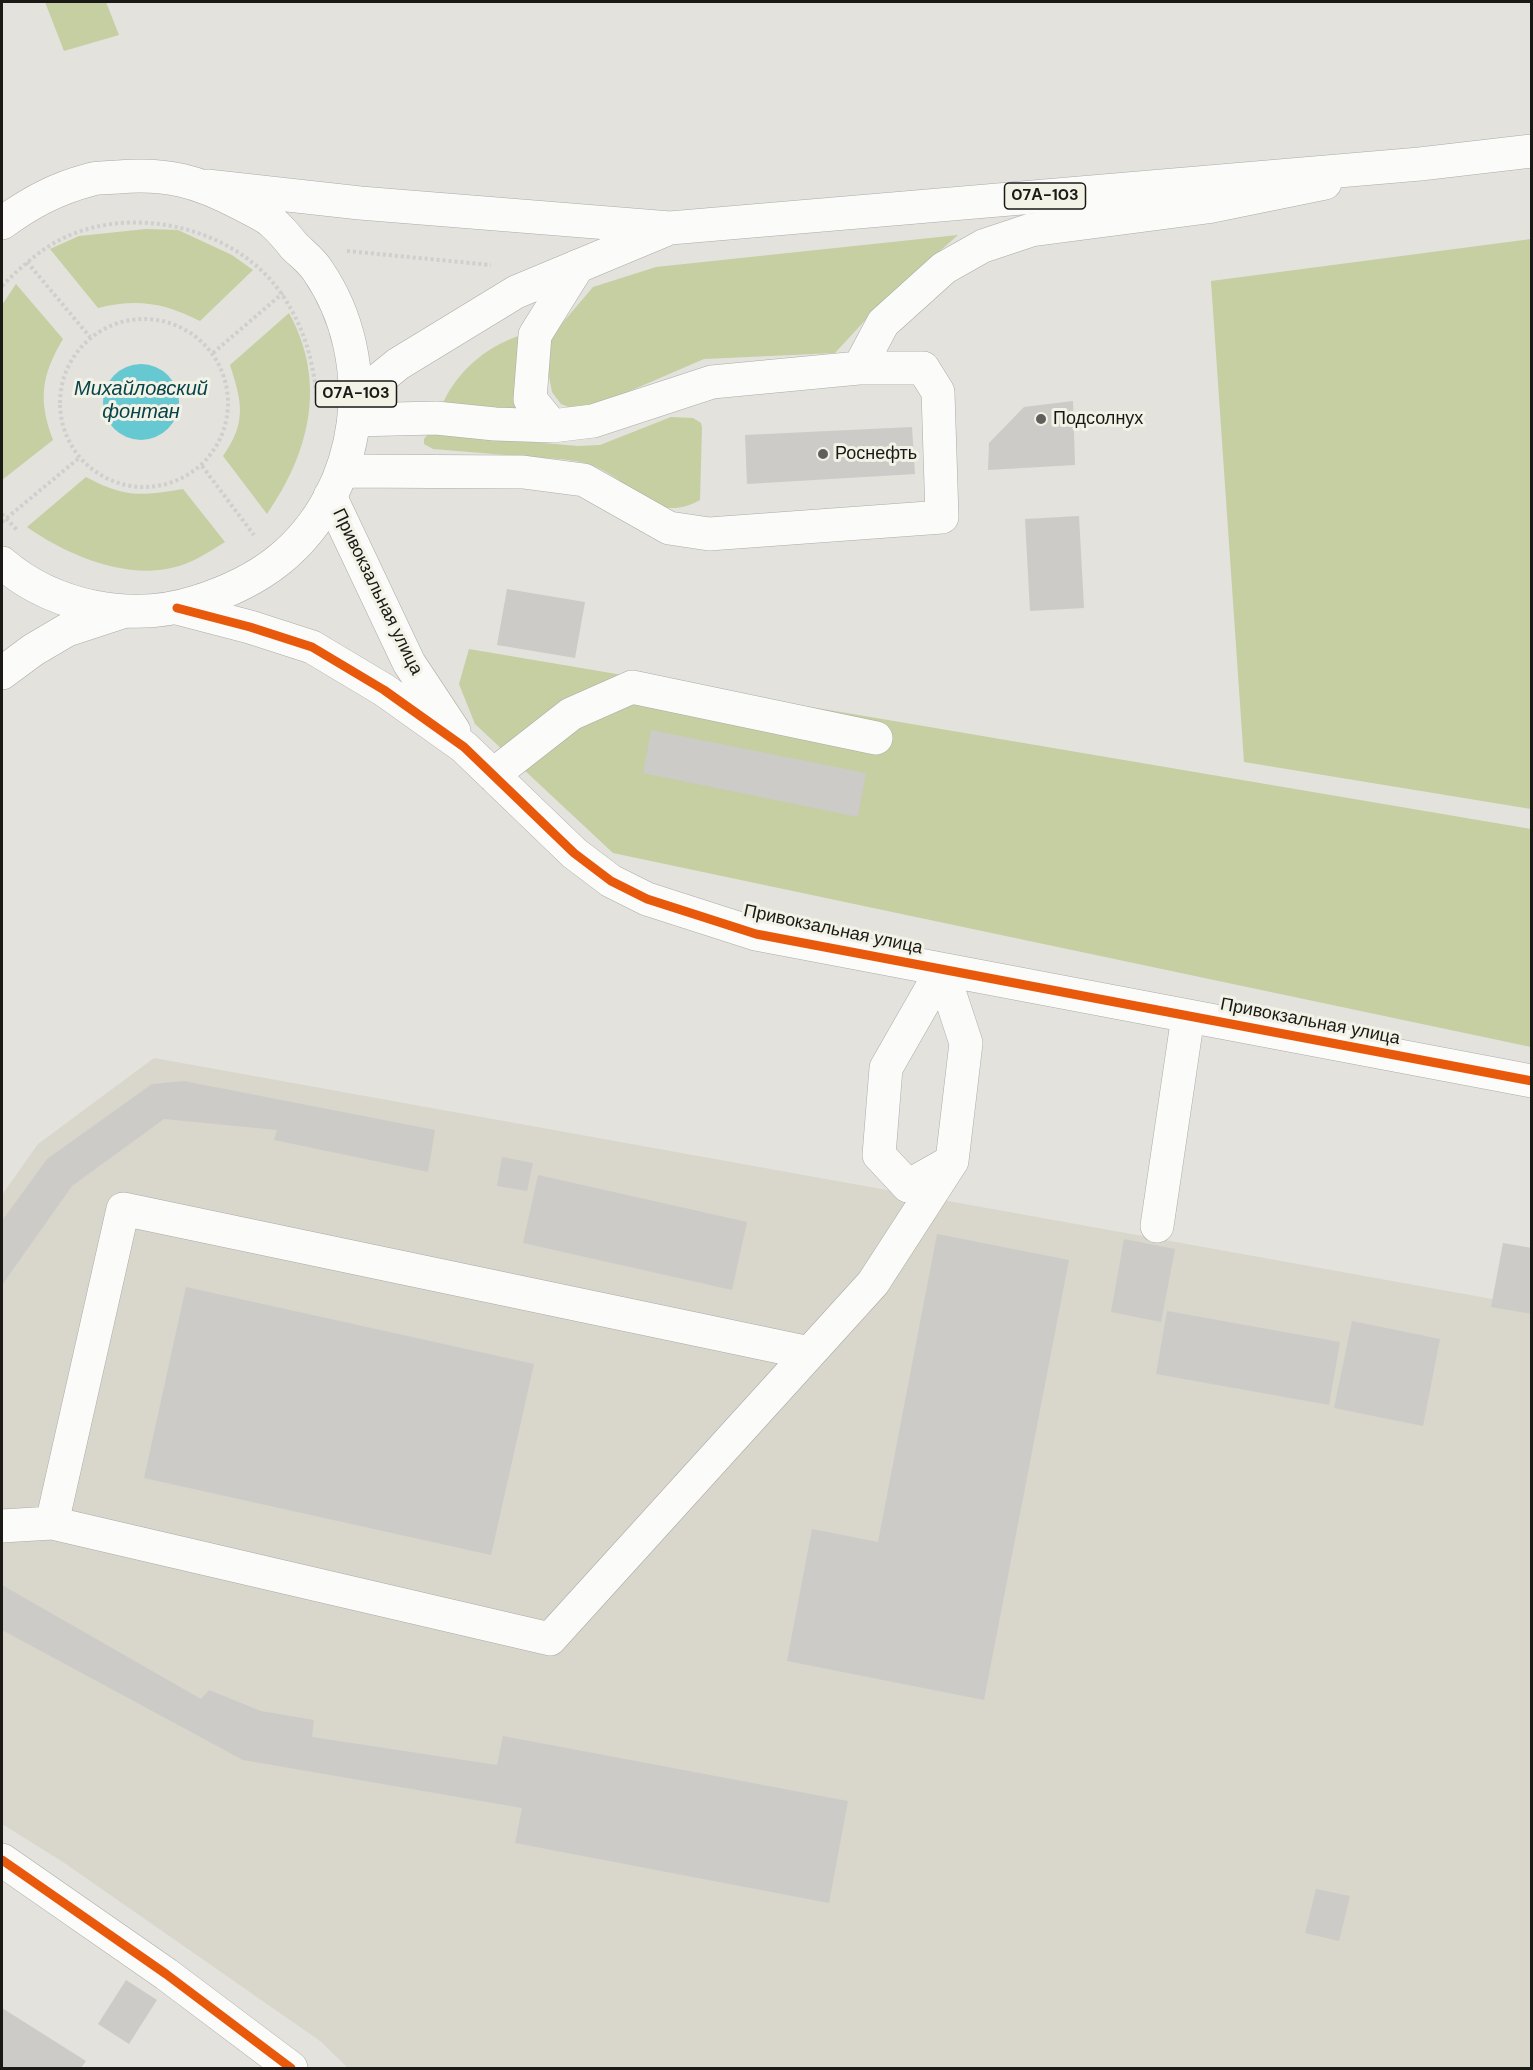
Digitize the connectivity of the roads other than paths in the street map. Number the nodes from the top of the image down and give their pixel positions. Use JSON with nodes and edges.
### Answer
{"nodes":[{"id":1,"x":1532,"y":151,"type":"edge"},
{"id":2,"x":1420,"y":164,"type":"junction"},
{"id":3,"x":207,"y":186,"type":"junction"},
{"id":4,"x":37,"y":198,"type":"junction"},
{"id":5,"x":2,"y":213,"type":"edge"},
{"id":6,"x":2,"y":223,"type":"edge"},
{"id":7,"x":670,"y":228,"type":"junction"},
{"id":8,"x":578,"y":266,"type":"junction"},
{"id":9,"x":859,"y":368,"type":"junction"},
{"id":10,"x":355,"y":409,"type":"junction"},
{"id":11,"x":552,"y":426,"type":"junction"},
{"id":12,"x":336,"y":484,"type":"junction"},
{"id":13,"x":2,"y":563,"type":"edge"},
{"id":14,"x":177,"y":608,"type":"junction"},
{"id":15,"x":123,"y":612,"type":"junction"},
{"id":16,"x":2,"y":673,"type":"edge"},
{"id":17,"x":876,"y":738,"type":"dead end"},
{"id":18,"x":465,"y":747,"type":"junction"},
{"id":19,"x":493,"y":775,"type":"junction"},
{"id":20,"x":942,"y":970,"type":"junction"},
{"id":21,"x":1188,"y":1016,"type":"junction"},
{"id":22,"x":1532,"y":1081,"type":"edge"},
{"id":23,"x":952,"y":1161,"type":"junction"},
{"id":24,"x":1157,"y":1226,"type":"dead end"},
{"id":25,"x":809,"y":1353,"type":"junction"},
{"id":26,"x":52,"y":1523,"type":"junction"},
{"id":27,"x":2,"y":1526,"type":"edge"},
{"id":28,"x":2,"y":1860,"type":"edge"},
{"id":29,"x":291,"y":2068,"type":"edge"}],
"edges":[{"from":1,"to":2,"type":"main road","number":"07А-103"},
{"from":2,"to":7,"type":"main road","number":"07А-103"},
{"from":2,"to":9,"type":"main road"},
{"from":3,"to":4,"type":"main road","number":"07А-103"},
{"from":3,"to":7,"type":"main road","number":"07А-103"},
{"from":3,"to":10,"type":"main road","number":"07А-103"},
{"from":4,"to":5,"type":"main road","number":"07А-103"},
{"from":4,"to":6,"type":"main road","number":"07А-103"},
{"from":7,"to":8,"type":"main road","number":"07А-103"},
{"from":8,"to":10,"type":"main road","number":"07А-103"},
{"from":8,"to":11,"type":"main road"},
{"from":9,"to":11,"type":"main road"},
{"from":9,"to":12,"type":"main road"},
{"from":10,"to":11,"type":"main road"},
{"from":10,"to":12,"type":"main road","number":"07А-103"},
{"from":12,"to":14,"type":"main road","number":"07А-103"},
{"from":12,"to":18,"type":"main road","name":"Привокзальная улица"},
{"from":13,"to":15,"type":"main road","number":"07А-103"},
{"from":14,"to":15,"type":"main road","number":"07А-103"},
{"from":14,"to":18,"type":"main road","name":"Привокзальная улица"},
{"from":15,"to":16,"type":"main road"},
{"from":17,"to":19,"type":"main road"},
{"from":18,"to":19,"type":"main road","name":"Привокзальная улица"},
{"from":19,"to":20,"type":"main road","name":"Привокзальная улица"},
{"from":20,"to":21,"type":"main road","name":"Привокзальная улица"},
{"from":20,"to":23,"type":"main road"},
{"from":20,"to":23,"type":"main road"},
{"from":21,"to":22,"type":"main road","name":"Привокзальная улица"},
{"from":21,"to":24,"type":"main road"},
{"from":23,"to":25,"type":"main road"},
{"from":25,"to":26,"type":"main road"},
{"from":25,"to":26,"type":"main road"},
{"from":26,"to":27,"type":"main road"},
{"from":28,"to":29,"type":"main road"}]}
